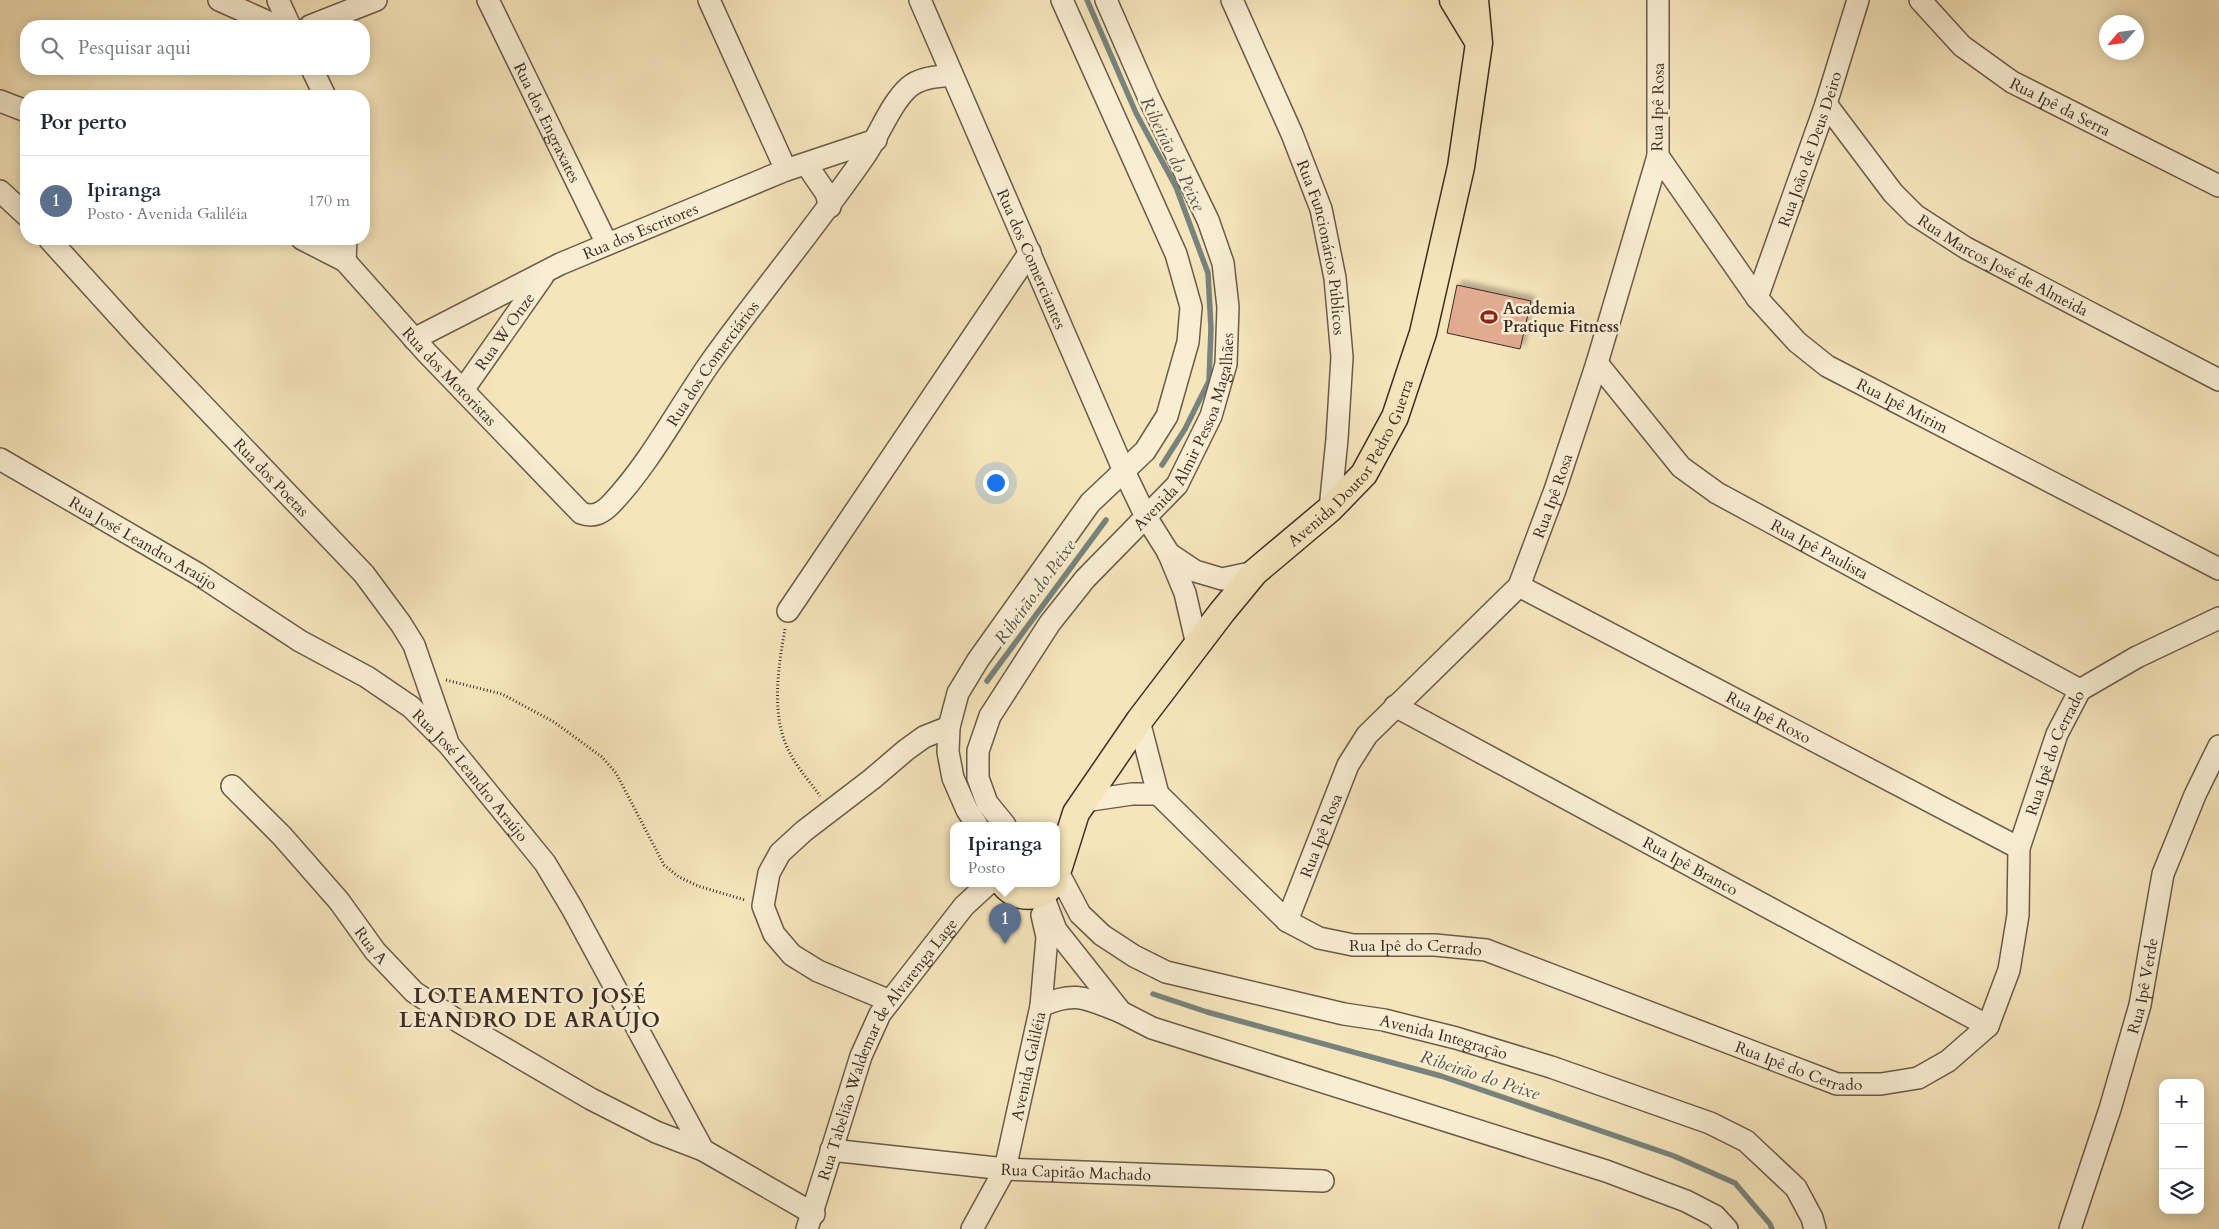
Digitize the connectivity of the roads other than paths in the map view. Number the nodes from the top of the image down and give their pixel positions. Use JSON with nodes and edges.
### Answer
{"nodes":[{"id":1,"x":219,"y":0,"type":"edge"},
{"id":2,"x":278,"y":0,"type":"edge"},
{"id":3,"x":376,"y":0,"type":"edge"},
{"id":4,"x":488,"y":0,"type":"edge"},
{"id":5,"x":709,"y":0,"type":"edge"},
{"id":6,"x":920,"y":0,"type":"edge"},
{"id":7,"x":1062,"y":0,"type":"edge"},
{"id":8,"x":1106,"y":0,"type":"edge"},
{"id":9,"x":1232,"y":0,"type":"edge"},
{"id":10,"x":1453,"y":0,"type":"edge"},
{"id":11,"x":1475,"y":0,"type":"edge"},
{"id":12,"x":1658,"y":0,"type":"edge"},
{"id":13,"x":1858,"y":0,"type":"edge"},
{"id":14,"x":1920,"y":0,"type":"edge"},
{"id":15,"x":264,"y":20,"type":"edge"},
{"id":16,"x":287,"y":20,"type":"edge"},
{"id":17,"x":325,"y":20,"type":"edge"},
{"id":18,"x":1479,"y":43,"type":"junction"},
{"id":19,"x":315,"y":75,"type":"edge"},
{"id":20,"x":952,"y":76,"type":"junction"},
{"id":21,"x":322,"y":90,"type":"edge"},
{"id":22,"x":0,"y":101,"type":"edge"},
{"id":23,"x":1826,"y":104,"type":"junction"},
{"id":24,"x":20,"y":109,"type":"edge"},
{"id":25,"x":876,"y":140,"type":"junction"},
{"id":26,"x":1658,"y":156,"type":"junction"},
{"id":27,"x":796,"y":167,"type":"junction"},
{"id":28,"x":2219,"y":186,"type":"edge"},
{"id":29,"x":0,"y":191,"type":"edge"},
{"id":30,"x":830,"y":207,"type":"junction"},
{"id":31,"x":20,"y":209,"type":"edge"},
{"id":32,"x":607,"y":244,"type":"junction"},
{"id":33,"x":55,"y":245,"type":"edge"},
{"id":34,"x":314,"y":245,"type":"edge"},
{"id":35,"x":346,"y":245,"type":"edge"},
{"id":36,"x":1030,"y":252,"type":"junction"},
{"id":37,"x":345,"y":261,"type":"junction"},
{"id":38,"x":546,"y":271,"type":"junction"},
{"id":39,"x":1758,"y":298,"type":"junction"},
{"id":40,"x":414,"y":339,"type":"junction"},
{"id":41,"x":1597,"y":364,"type":"junction"},
{"id":42,"x":2219,"y":380,"type":"edge"},
{"id":43,"x":463,"y":390,"type":"junction"},
{"id":44,"x":0,"y":460,"type":"edge"},
{"id":45,"x":1124,"y":471,"type":"junction"},
{"id":46,"x":1330,"y":509,"type":"junction"},
{"id":47,"x":594,"y":516,"type":"joint"},
{"id":48,"x":1146,"y":517,"type":"junction"},
{"id":49,"x":1168,"y":552,"type":"junction"},
{"id":50,"x":2219,"y":570,"type":"edge"},
{"id":51,"x":1255,"y":572,"type":"junction"},
{"id":52,"x":1518,"y":586,"type":"junction"},
{"id":53,"x":788,"y":611,"type":"road end"},
{"id":54,"x":2219,"y":618,"type":"edge"},
{"id":55,"x":1197,"y":645,"type":"junction"},
{"id":56,"x":2080,"y":690,"type":"junction"},
{"id":57,"x":1395,"y":706,"type":"junction"},
{"id":58,"x":1139,"y":721,"type":"junction"},
{"id":59,"x":949,"y":728,"type":"junction"},
{"id":60,"x":449,"y":745,"type":"junction"},
{"id":61,"x":2219,"y":746,"type":"edge"},
{"id":62,"x":232,"y":786,"type":"dead end"},
{"id":63,"x":1158,"y":794,"type":"junction"},
{"id":64,"x":1071,"y":813,"type":"edge"},
{"id":65,"x":975,"y":822,"type":"edge"},
{"id":66,"x":1003,"y":822,"type":"edge"},
{"id":67,"x":2019,"y":848,"type":"junction"},
{"id":68,"x":1060,"y":851,"type":"edge"},
{"id":69,"x":985,"y":887,"type":"edge"},
{"id":70,"x":1007,"y":887,"type":"edge"},
{"id":71,"x":1038,"y":887,"type":"edge"},
{"id":72,"x":1051,"y":887,"type":"edge"},
{"id":73,"x":1053,"y":887,"type":"edge"},
{"id":74,"x":1059,"y":887,"type":"edge"},
{"id":75,"x":1287,"y":921,"type":"junction"},
{"id":76,"x":890,"y":1001,"type":"junction"},
{"id":77,"x":1041,"y":1006,"type":"junction"},
{"id":78,"x":1121,"y":1012,"type":"junction"},
{"id":79,"x":1988,"y":1026,"type":"junction"},
{"id":80,"x":703,"y":1150,"type":"junction"},
{"id":81,"x":830,"y":1150,"type":"junction"},
{"id":82,"x":1005,"y":1169,"type":"junction"},
{"id":83,"x":1323,"y":1180,"type":"dead end"},
{"id":84,"x":810,"y":1221,"type":"edge"},
{"id":85,"x":972,"y":1229,"type":"edge"},
{"id":86,"x":1727,"y":1229,"type":"edge"},
{"id":87,"x":1815,"y":1229,"type":"edge"},
{"id":88,"x":2070,"y":1229,"type":"edge"}],
"edges":[{"from":1,"to":15,"type":"street"},
{"from":2,"to":16,"type":"street"},
{"from":3,"to":17,"type":"street"},
{"from":4,"to":32,"type":"street","name":"Rua dos Engraxates"},
{"from":5,"to":27,"type":"street"},
{"from":6,"to":20,"type":"street","name":"Rua dos Comerciantes"},
{"from":7,"to":45,"type":"street","name":"Avenida Almir Pessoa Magalhães"},
{"from":8,"to":48,"type":"street","name":"Avenida Almir Pessoa Magalhães"},
{"from":9,"to":46,"type":"street","name":"Rua Funcionários Públicos"},
{"from":10,"to":18,"type":"main road"},
{"from":11,"to":18,"type":"main road","name":"Avenida Doutor Pedro Guerra"},
{"from":12,"to":26,"type":"street","name":"Rua Ipê Rosa"},
{"from":13,"to":23,"type":"street","name":"Rua João de Deus Deiro"},
{"from":14,"to":28,"type":"street","name":"Rua Ipê da Serra"},
{"from":18,"to":46,"type":"main road","name":"Avenida Doutor Pedro Guerra"},
{"from":19,"to":21,"type":"street"},
{"from":20,"to":25,"type":"street","name":"Rua dos Comerciários"},
{"from":20,"to":36,"type":"street","name":"Rua dos Comerciantes"},
{"from":22,"to":24,"type":"street"},
{"from":23,"to":39,"type":"street","name":"Rua João de Deus Deiro"},
{"from":23,"to":42,"type":"street","name":"Rua Marcos José de Almeida"},
{"from":25,"to":27,"type":"street","name":"Rua dos Escritores"},
{"from":25,"to":30,"type":"street","name":"Rua dos Comerciários"},
{"from":26,"to":39,"type":"street","name":"Rua Ipê Mirim"},
{"from":26,"to":41,"type":"street","name":"Rua Ipê Rosa"},
{"from":27,"to":30,"type":"street"},
{"from":27,"to":32,"type":"street","name":"Rua dos Escritores"},
{"from":29,"to":31,"type":"street"},
{"from":30,"to":47,"type":"street","name":"Rua dos Comerciários"},
{"from":32,"to":38,"type":"street","name":"Rua dos Escritores"},
{"from":33,"to":60,"type":"street","name":"Rua dos Poetas"},
{"from":34,"to":37,"type":"street","name":"Rua dos Motoristas"},
{"from":35,"to":37,"type":"street"},
{"from":36,"to":45,"type":"street","name":"Rua dos Comerciantes"},
{"from":36,"to":53,"type":"street"},
{"from":37,"to":40,"type":"street","name":"Rua dos Motoristas"},
{"from":38,"to":40,"type":"street","name":"Rua dos Escritores"},
{"from":38,"to":43,"type":"street","name":"Rua W Onze"},
{"from":39,"to":50,"type":"street","name":"Rua Ipê Mirim"},
{"from":40,"to":43,"type":"street","name":"Rua dos Motoristas"},
{"from":41,"to":52,"type":"street","name":"Rua Ipê Rosa"},
{"from":41,"to":56,"type":"street","name":"Rua Ipê Paulista"},
{"from":43,"to":47,"type":"street","name":"Rua dos Motoristas"},
{"from":44,"to":60,"type":"street","name":"Rua José Leandro Araújo"},
{"from":45,"to":48,"type":"street","name":"Rua dos Comerciantes"},
{"from":45,"to":59,"type":"street","name":"Avenida Almir Pessoa Magalhães"},
{"from":46,"to":51,"type":"main road","name":"Avenida Doutor Pedro Guerra"},
{"from":48,"to":49,"type":"street","name":"Rua dos Comerciantes"},
{"from":48,"to":66,"type":"street","name":"Avenida Almir Pessoa Magalhães"},
{"from":49,"to":51,"type":"street"},
{"from":49,"to":55,"type":"street"},
{"from":51,"to":55,"type":"main road","name":"Avenida Doutor Pedro Guerra"},
{"from":52,"to":57,"type":"street","name":"Rua Ipê Rosa"},
{"from":52,"to":67,"type":"street","name":"Rua Ipê Roxo"},
{"from":54,"to":56,"type":"street","name":"Rua Ipê do Cerrado"},
{"from":55,"to":58,"type":"main road","name":"Avenida Doutor Pedro Guerra"},
{"from":56,"to":67,"type":"street","name":"Rua Ipê do Cerrado"},
{"from":57,"to":75,"type":"street","name":"Rua Ipê Rosa"},
{"from":57,"to":79,"type":"street","name":"Rua Ipê Branco"},
{"from":58,"to":63,"type":"street"},
{"from":58,"to":64,"type":"main road","name":"Avenida Doutor Pedro Guerra"},
{"from":59,"to":65,"type":"street","name":"Avenida Almir Pessoa Magalhães"},
{"from":59,"to":76,"type":"street"},
{"from":60,"to":80,"type":"street","name":"Rua José Leandro Araújo"},
{"from":61,"to":88,"type":"street","name":"Rua Ipê Verde"},
{"from":62,"to":80,"type":"street","name":"Rua A"},
{"from":63,"to":64,"type":"street"},
{"from":63,"to":75,"type":"street","name":"Rua Ipê do Cerrado"},
{"from":64,"to":68,"type":"main road","name":"Avenida Doutor Pedro Guerra"},
{"from":67,"to":79,"type":"street","name":"Rua Ipê do Cerrado"},
{"from":69,"to":76,"type":"street","name":"Rua Tabelião Waldemar de Alvarenga Lage"},
{"from":70,"to":71,"type":"main road"},
{"from":72,"to":77,"type":"street","name":"Avenida Galiléia"},
{"from":73,"to":78,"type":"street"},
{"from":74,"to":87,"type":"street","name":"Avenida Integração"},
{"from":75,"to":79,"type":"street","name":"Rua Ipê do Cerrado"},
{"from":76,"to":81,"type":"street","name":"Rua Tabelião Waldemar de Alvarenga Lage"},
{"from":77,"to":78,"type":"street"},
{"from":77,"to":82,"type":"street","name":"Avenida Galiléia"},
{"from":78,"to":86,"type":"street"},
{"from":80,"to":84,"type":"street"},
{"from":81,"to":82,"type":"street","name":"Rua Capitão Machado"},
{"from":81,"to":84,"type":"street","name":"Rua Tabelião Waldemar de Alvarenga Lage"},
{"from":82,"to":83,"type":"street","name":"Rua Capitão Machado"},
{"from":82,"to":85,"type":"street","name":"Avenida Galiléia"}]}
